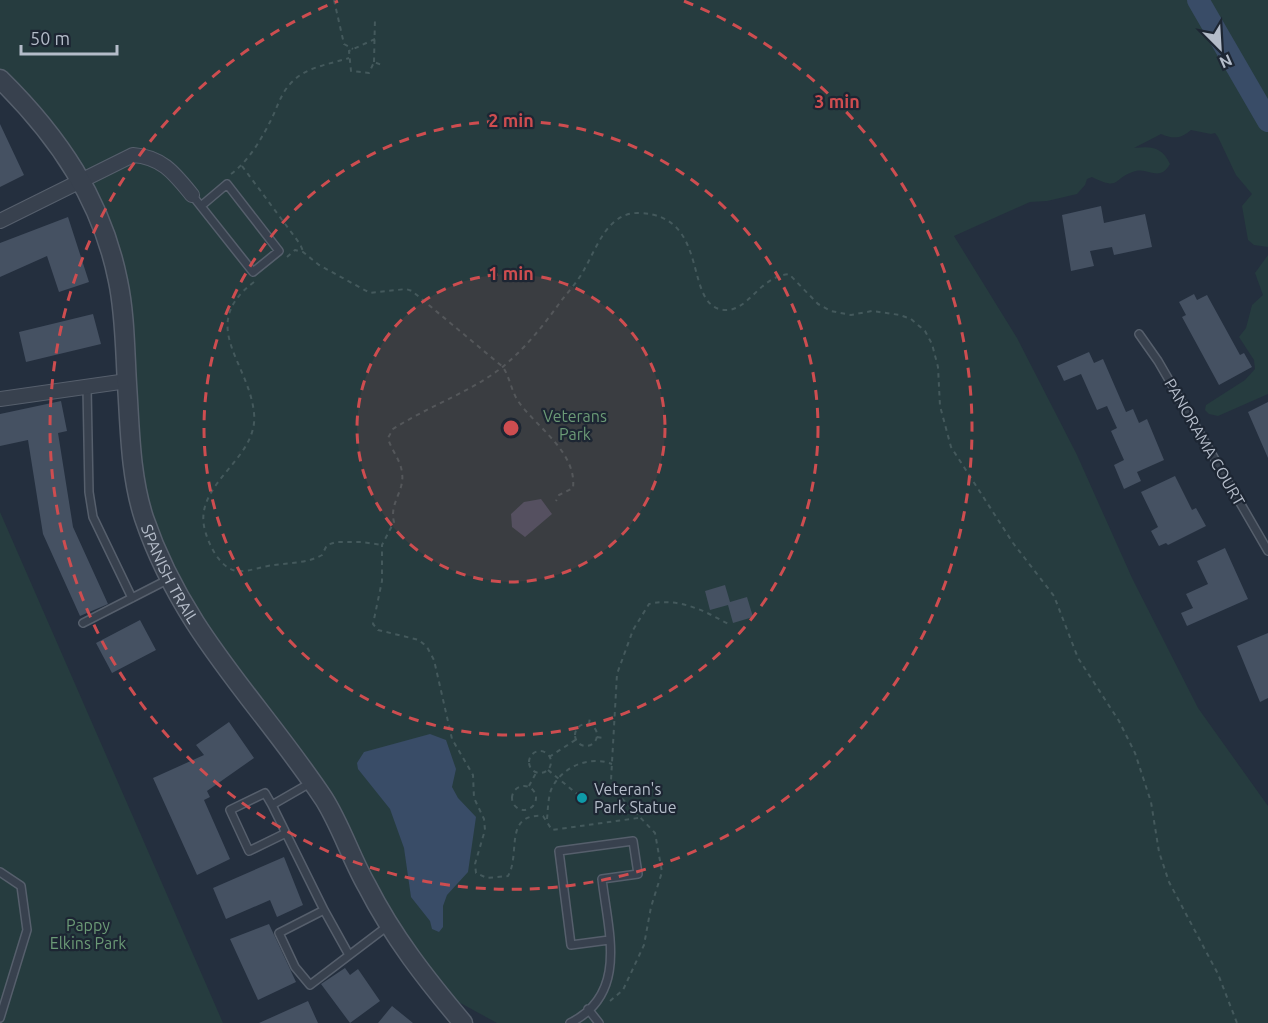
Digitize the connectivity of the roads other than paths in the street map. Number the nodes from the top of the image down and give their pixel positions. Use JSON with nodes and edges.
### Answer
{"nodes":[{"id":1,"x":0,"y":79,"type":"edge"},
{"id":2,"x":81,"y":179,"type":"junction"},
{"id":3,"x":196,"y":200,"type":"junction"},
{"id":4,"x":0,"y":221,"type":"edge"},
{"id":5,"x":1139,"y":334,"type":"dead end"},
{"id":6,"x":127,"y":381,"type":"junction"},
{"id":7,"x":87,"y":387,"type":"junction"},
{"id":8,"x":0,"y":399,"type":"edge"},
{"id":9,"x":1268,"y":551,"type":"edge"},
{"id":10,"x":169,"y":579,"type":"junction"},
{"id":11,"x":132,"y":598,"type":"junction"},
{"id":12,"x":83,"y":623,"type":"dead end"},
{"id":13,"x":312,"y":782,"type":"junction"},
{"id":14,"x":273,"y":805,"type":"junction"},
{"id":15,"x":286,"y":833,"type":"junction"},
{"id":16,"x":0,"y":872,"type":"edge"},
{"id":17,"x":324,"y":910,"type":"junction"},
{"id":18,"x":389,"y":926,"type":"junction"},
{"id":19,"x":609,"y":940,"type":"junction"},
{"id":20,"x":349,"y":955,"type":"junction"},
{"id":21,"x":588,"y":1009,"type":"junction"},
{"id":22,"x":0,"y":1018,"type":"edge"},
{"id":23,"x":463,"y":1023,"type":"edge"},
{"id":24,"x":570,"y":1023,"type":"edge"},
{"id":25,"x":600,"y":1023,"type":"edge"}],
"edges":[{"from":1,"to":2,"type":"street","name":"SPANISH TRAIL"},
{"from":2,"to":3,"type":"street"},
{"from":2,"to":4,"type":"street"},
{"from":2,"to":6,"type":"street","name":"SPANISH TRAIL"},
{"from":3,"to":3,"type":"lane"},
{"from":5,"to":9,"type":"lane","name":"PANORAMA COURT"},
{"from":6,"to":7,"type":"street"},
{"from":6,"to":10,"type":"street","name":"SPANISH TRAIL"},
{"from":7,"to":8,"type":"street"},
{"from":7,"to":11,"type":"lane"},
{"from":10,"to":11,"type":"lane"},
{"from":10,"to":13,"type":"street","name":"SPANISH TRAIL"},
{"from":11,"to":12,"type":"lane"},
{"from":13,"to":14,"type":"lane"},
{"from":13,"to":18,"type":"street","name":"SPANISH TRAIL"},
{"from":14,"to":15,"type":"lane"},
{"from":14,"to":15,"type":"lane"},
{"from":15,"to":17,"type":"lane"},
{"from":16,"to":22,"type":"lane"},
{"from":17,"to":20,"type":"lane"},
{"from":17,"to":20,"type":"lane"},
{"from":18,"to":20,"type":"lane"},
{"from":18,"to":23,"type":"street","name":"SPANISH TRAIL"},
{"from":19,"to":19,"type":"lane"},
{"from":19,"to":21,"type":"lane"},
{"from":21,"to":24,"type":"lane"},
{"from":21,"to":25,"type":"lane"}]}
